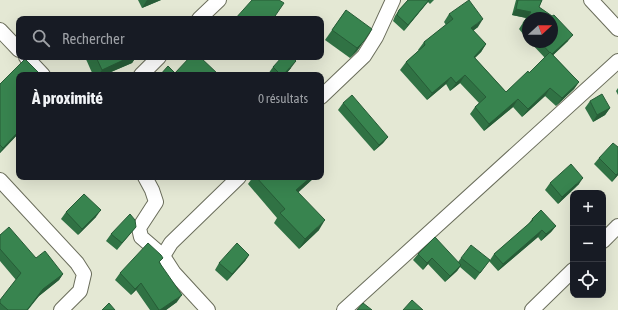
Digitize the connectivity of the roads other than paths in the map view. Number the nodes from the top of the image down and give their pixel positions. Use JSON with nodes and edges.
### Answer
{"nodes":[{"id":1,"x":219,"y":0,"type":"edge"},
{"id":2,"x":394,"y":0,"type":"edge"},
{"id":3,"x":591,"y":0,"type":"edge"},
{"id":4,"x":202,"y":16,"type":"edge"},
{"id":5,"x":618,"y":29,"type":"edge"},
{"id":6,"x":0,"y":30,"type":"edge"},
{"id":7,"x":16,"y":47,"type":"edge"},
{"id":8,"x":29,"y":60,"type":"edge"},
{"id":9,"x":156,"y":60,"type":"edge"},
{"id":10,"x":618,"y":61,"type":"edge"},
{"id":11,"x":40,"y":72,"type":"edge"},
{"id":12,"x":144,"y":72,"type":"edge"},
{"id":13,"x":324,"y":94,"type":"edge"},
{"id":14,"x":0,"y":180,"type":"edge"},
{"id":15,"x":147,"y":180,"type":"edge"},
{"id":16,"x":236,"y":180,"type":"edge"},
{"id":17,"x":618,"y":226,"type":"edge"},
{"id":18,"x":606,"y":238,"type":"edge"},
{"id":19,"x":163,"y":256,"type":"junction"},
{"id":20,"x":570,"y":273,"type":"edge"},
{"id":21,"x":61,"y":310,"type":"edge"},
{"id":22,"x":208,"y":310,"type":"edge"},
{"id":23,"x":344,"y":310,"type":"edge"},
{"id":24,"x":532,"y":310,"type":"edge"}],
"edges":[{"from":1,"to":4,"type":"street"},
{"from":2,"to":13,"type":"street"},
{"from":3,"to":5,"type":"street"},
{"from":6,"to":7,"type":"street"},
{"from":8,"to":11,"type":"street"},
{"from":9,"to":12,"type":"street"},
{"from":10,"to":23,"type":"street"},
{"from":14,"to":21,"type":"street"},
{"from":15,"to":19,"type":"street"},
{"from":16,"to":19,"type":"street"},
{"from":17,"to":18,"type":"street"},
{"from":19,"to":22,"type":"street"},
{"from":20,"to":24,"type":"street"}]}
